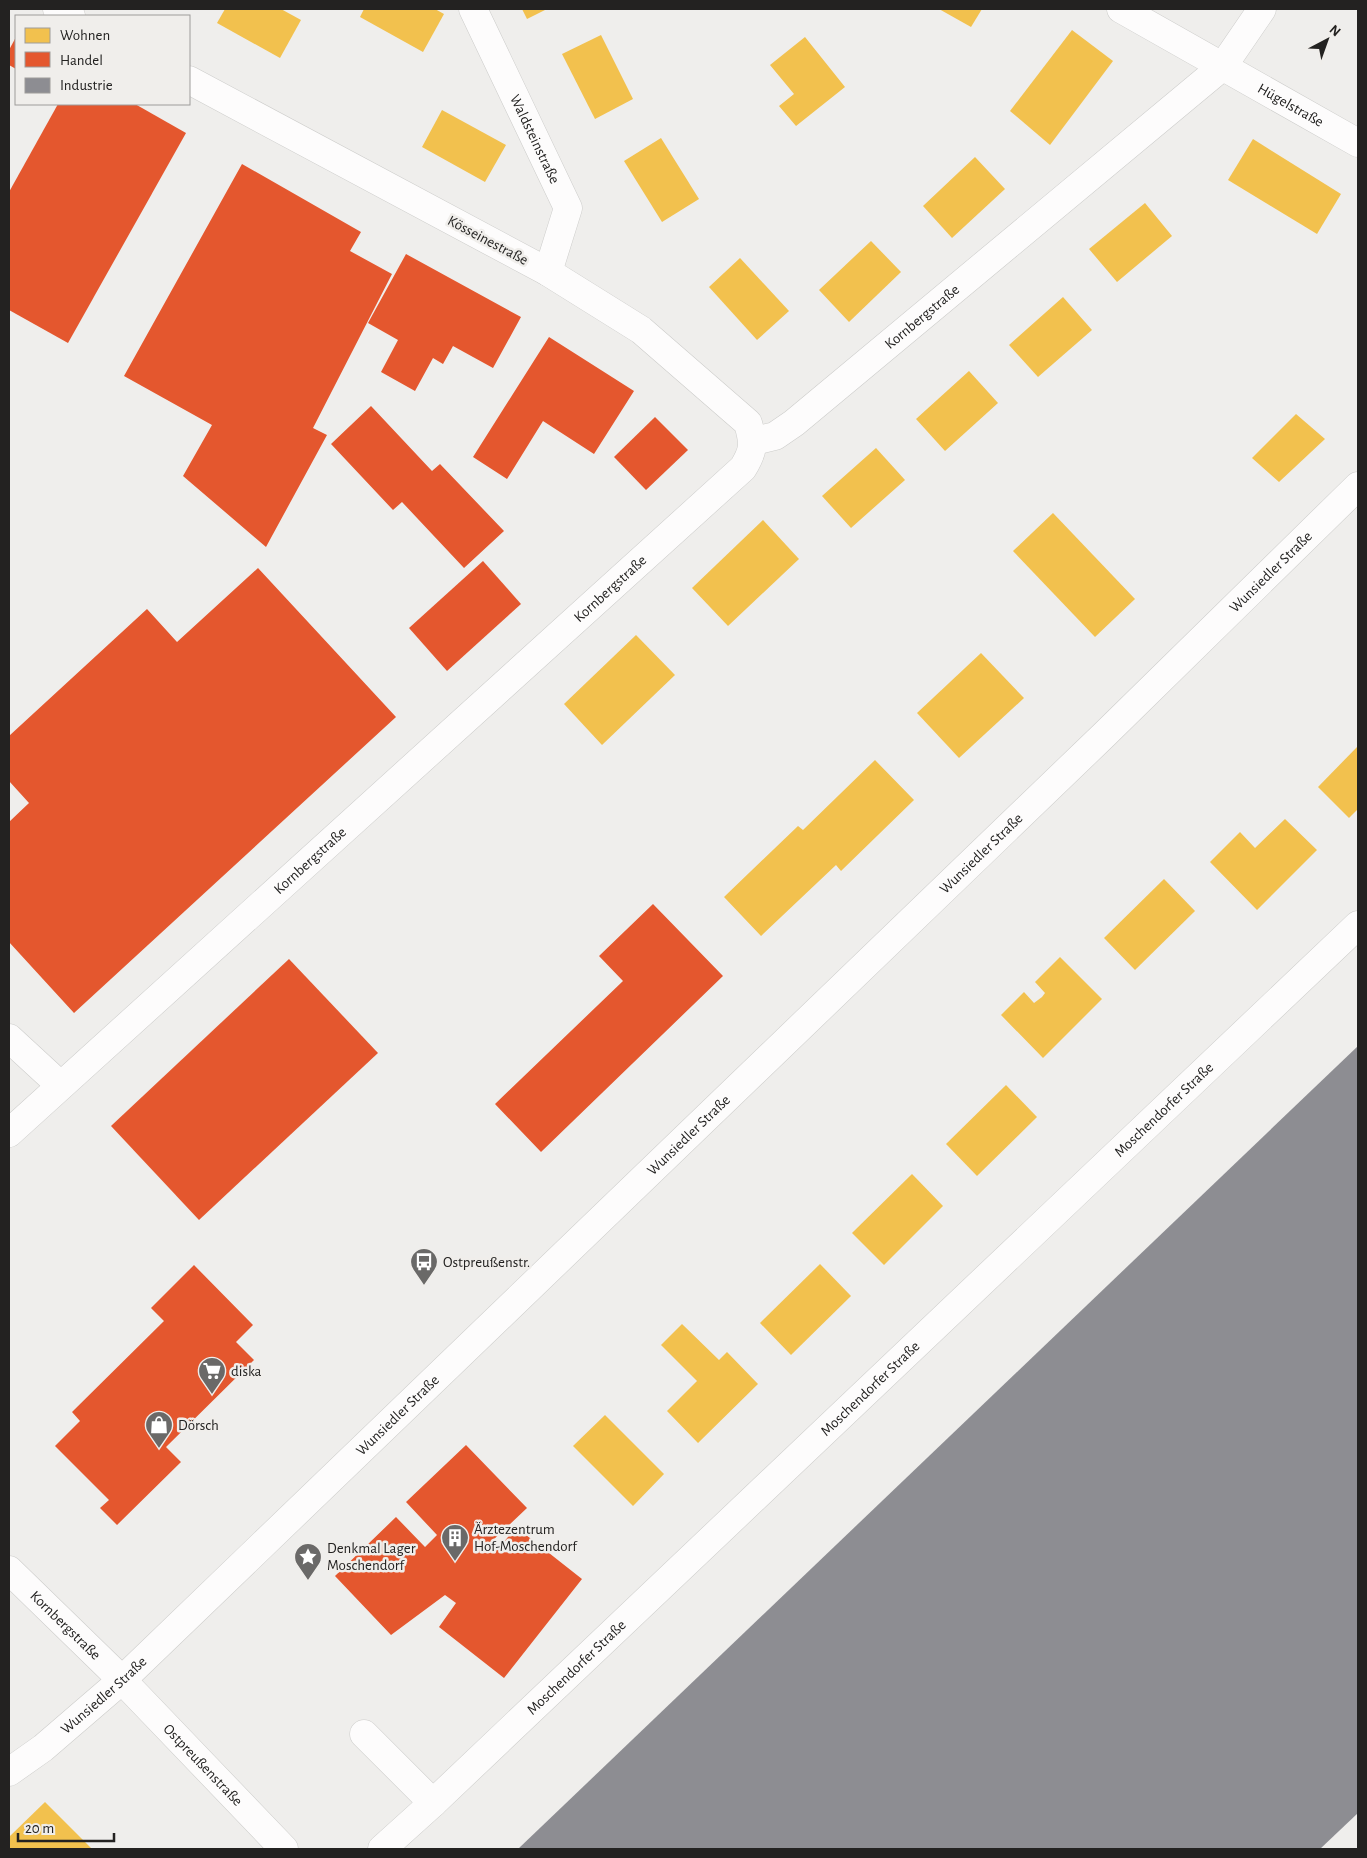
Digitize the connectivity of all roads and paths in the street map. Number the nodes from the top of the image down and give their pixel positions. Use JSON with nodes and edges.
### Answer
{"nodes":[{"id":1,"x":57,"y":9,"type":"edge"},
{"id":2,"x":473,"y":9,"type":"edge"},
{"id":3,"x":1121,"y":9,"type":"edge"},
{"id":4,"x":1262,"y":9,"type":"edge"},
{"id":5,"x":69,"y":15,"type":"edge"},
{"id":6,"x":1223,"y":66,"type":"junction"},
{"id":7,"x":190,"y":81,"type":"edge"},
{"id":8,"x":1358,"y":143,"type":"edge"},
{"id":9,"x":548,"y":272,"type":"junction"},
{"id":10,"x":754,"y":441,"type":"junction"},
{"id":11,"x":1358,"y":486,"type":"edge"},
{"id":12,"x":1358,"y":925,"type":"edge"},
{"id":13,"x":9,"y":1038,"type":"edge"},
{"id":14,"x":60,"y":1085,"type":"junction"},
{"id":15,"x":9,"y":1133,"type":"edge"},
{"id":16,"x":9,"y":1570,"type":"edge"},
{"id":17,"x":122,"y":1680,"type":"junction"},
{"id":18,"x":364,"y":1734,"type":"dead end"},
{"id":19,"x":9,"y":1772,"type":"edge"},
{"id":20,"x":433,"y":1803,"type":"junction"},
{"id":21,"x":284,"y":1849,"type":"edge"},
{"id":22,"x":382,"y":1849,"type":"edge"}],
"edges":[{"from":1,"to":5,"type":"street"},
{"from":2,"to":9,"type":"street","name":"Waldsteinstraße"},
{"from":3,"to":6,"type":"street","name":"Hügelstraße"},
{"from":4,"to":6,"type":"street"},
{"from":6,"to":8,"type":"street","name":"Hügelstraße"},
{"from":6,"to":10,"type":"street","name":"Kornbergstraße"},
{"from":7,"to":9,"type":"street","name":"Kösseinestraße"},
{"from":9,"to":10,"type":"street","name":"Kösseinestraße"},
{"from":10,"to":14,"type":"street","name":"Kornbergstraße"},
{"from":11,"to":17,"type":"street","name":"Wunsiedler Straße"},
{"from":12,"to":20,"type":"street","name":"Moschendorfer Straße"},
{"from":13,"to":14,"type":"street"},
{"from":14,"to":15,"type":"street","name":"Kornbergstraße"},
{"from":16,"to":17,"type":"street","name":"Kornbergstraße"},
{"from":17,"to":19,"type":"street","name":"Wunsiedler Straße"},
{"from":17,"to":21,"type":"street","name":"Ostpreußenstraße"},
{"from":18,"to":20,"type":"street"},
{"from":20,"to":22,"type":"street","name":"Moschendorfer Straße"}]}
